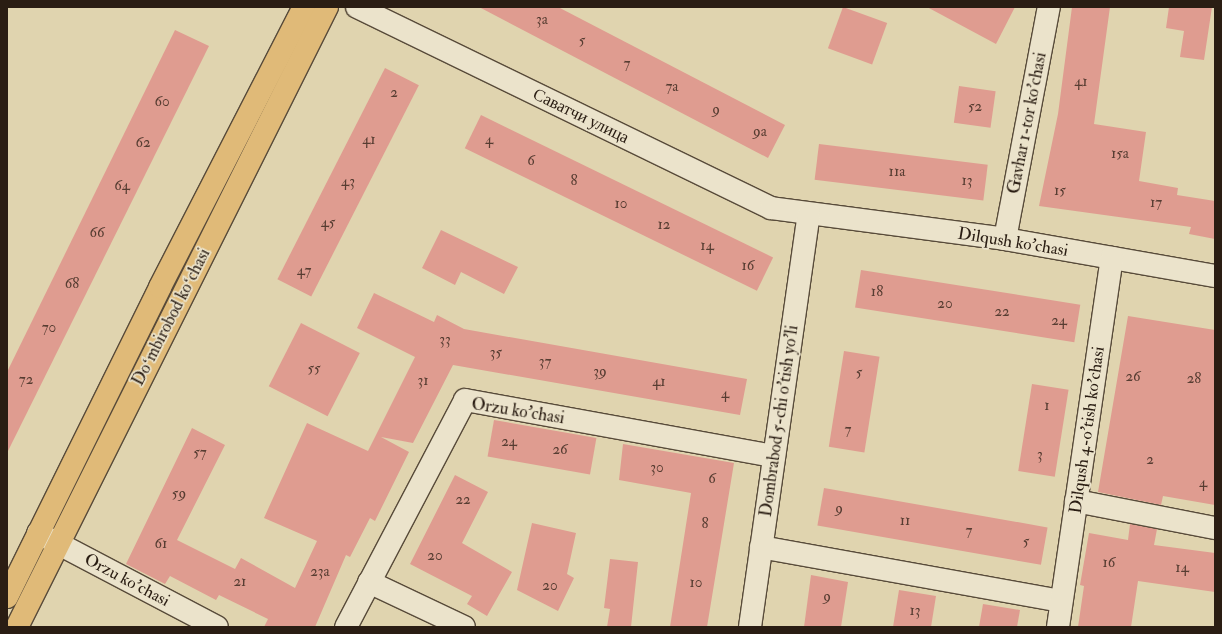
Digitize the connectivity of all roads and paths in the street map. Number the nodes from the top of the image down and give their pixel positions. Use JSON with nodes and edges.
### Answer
{"nodes":[{"id":1,"x":304,"y":7,"type":"edge"},
{"id":2,"x":327,"y":7,"type":"edge"},
{"id":3,"x":357,"y":7,"type":"edge"},
{"id":4,"x":1049,"y":7,"type":"edge"},
{"id":5,"x":809,"y":214,"type":"junction"},
{"id":6,"x":1005,"y":239,"type":"junction"},
{"id":7,"x":1112,"y":258,"type":"junction"},
{"id":8,"x":1215,"y":276,"type":"edge"},
{"id":9,"x":774,"y":456,"type":"junction"},
{"id":10,"x":1076,"y":501,"type":"junction"},
{"id":11,"x":1215,"y":528,"type":"edge"},
{"id":12,"x":38,"y":533,"type":"junction"},
{"id":13,"x":59,"y":543,"type":"junction"},
{"id":14,"x":761,"y":546,"type":"junction"},
{"id":15,"x":370,"y":582,"type":"junction"},
{"id":16,"x":7,"y":597,"type":"edge"},
{"id":17,"x":1062,"y":601,"type":"junction"},
{"id":18,"x":17,"y":627,"type":"edge"},
{"id":19,"x":217,"y":627,"type":"edge"},
{"id":20,"x":346,"y":627,"type":"edge"},
{"id":21,"x":464,"y":627,"type":"edge"},
{"id":22,"x":750,"y":627,"type":"edge"},
{"id":23,"x":1058,"y":627,"type":"edge"}],
"edges":[{"from":1,"to":12,"type":"main road","name":"Doʻmbirobod koʻchasi"},
{"from":2,"to":13,"type":"main road","name":"Doʻmbirobod koʻchasi"},
{"from":3,"to":5,"type":"street","name":"Саватчи улица"},
{"from":4,"to":6,"type":"street","name":"Gavhar 1-tor ko'chasi"},
{"from":5,"to":6,"type":"street","name":"Dilqush ko'chasi"},
{"from":5,"to":9,"type":"street","name":"Dombrabod 5-chi o'tish yo'li"},
{"from":6,"to":7,"type":"street","name":"Dilqush ko'chasi"},
{"from":7,"to":8,"type":"street","name":"Dilqush ko'chasi"},
{"from":7,"to":10,"type":"street","name":"Dilqush 4-o'tish ko'chasi"},
{"from":9,"to":14,"type":"street","name":"Dombrabod 5-chi o'tish yo'li"},
{"from":9,"to":15,"type":"street","name":"Orzu ko'chasi"},
{"from":10,"to":11,"type":"street"},
{"from":10,"to":17,"type":"street","name":"Dilqush 4-o'tish ko'chasi"},
{"from":12,"to":13,"type":"street","name":"Orzu ko'chasi"},
{"from":12,"to":16,"type":"main road","name":"Doʻmbirobod koʻchasi"},
{"from":13,"to":18,"type":"main road","name":"Doʻmbirobod koʻchasi"},
{"from":13,"to":19,"type":"street","name":"Orzu ko'chasi"},
{"from":14,"to":17,"type":"street"},
{"from":14,"to":22,"type":"street","name":"Dombrabod 5-chi o'tish yo'li"},
{"from":15,"to":20,"type":"street","name":"Orzu ko'chasi"},
{"from":15,"to":21,"type":"street"},
{"from":17,"to":23,"type":"street","name":"Dilqush 4-o'tish ko'chasi"}]}
